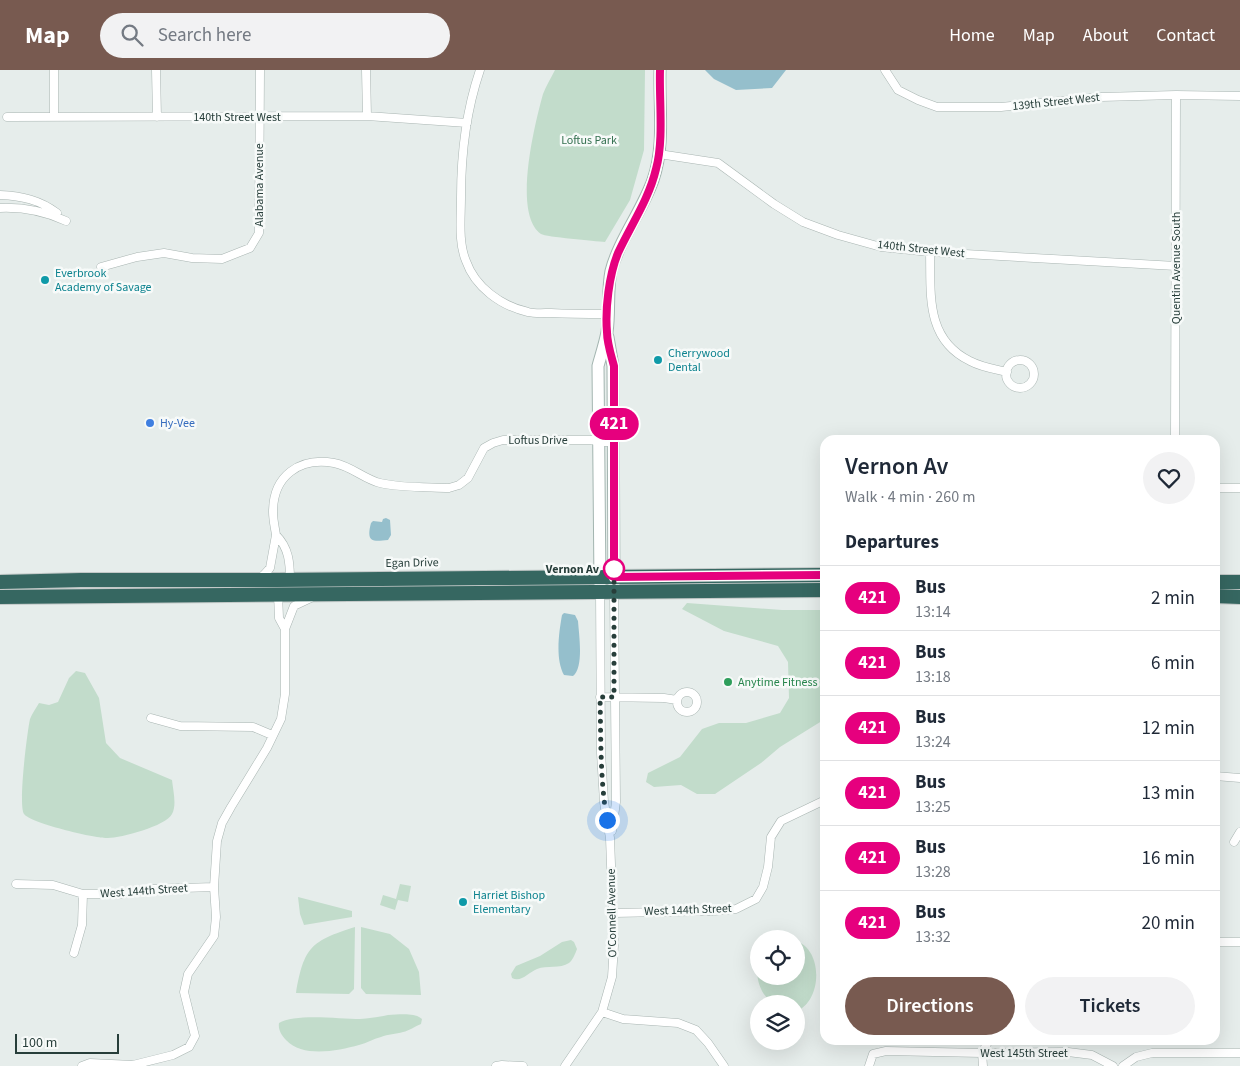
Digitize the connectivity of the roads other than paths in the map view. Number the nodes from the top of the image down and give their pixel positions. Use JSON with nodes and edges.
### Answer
{"nodes":[{"id":1,"x":54,"y":70,"type":"edge"},
{"id":2,"x":156,"y":70,"type":"edge"},
{"id":3,"x":260,"y":70,"type":"edge"},
{"id":4,"x":366,"y":70,"type":"edge"},
{"id":5,"x":480,"y":70,"type":"edge"},
{"id":6,"x":660,"y":70,"type":"edge"},
{"id":7,"x":886,"y":70,"type":"edge"},
{"id":8,"x":1176,"y":95,"type":"junction"},
{"id":9,"x":1240,"y":96,"type":"edge"},
{"id":10,"x":54,"y":116,"type":"junction"},
{"id":11,"x":367,"y":116,"type":"junction"},
{"id":12,"x":8,"y":117,"type":"dead end"},
{"id":13,"x":157,"y":117,"type":"junction"},
{"id":14,"x":260,"y":117,"type":"junction"},
{"id":15,"x":467,"y":123,"type":"junction"},
{"id":16,"x":659,"y":154,"type":"junction"},
{"id":17,"x":0,"y":195,"type":"edge"},
{"id":18,"x":0,"y":208,"type":"edge"},
{"id":19,"x":930,"y":252,"type":"junction"},
{"id":20,"x":101,"y":266,"type":"dead end"},
{"id":21,"x":1176,"y":266,"type":"junction"},
{"id":22,"x":608,"y":314,"type":"junction"},
{"id":23,"x":607,"y":333,"type":"junction"},
{"id":24,"x":1007,"y":372,"type":"dead end"},
{"id":25,"x":1176,"y":435,"type":"edge"},
{"id":26,"x":600,"y":442,"type":"junction"},
{"id":27,"x":614,"y":442,"type":"junction"},
{"id":28,"x":1220,"y":488,"type":"edge"},
{"id":29,"x":1240,"y":488,"type":"edge"},
{"id":30,"x":276,"y":536,"type":"junction"},
{"id":31,"x":820,"y":575,"type":"edge"},
{"id":32,"x":607,"y":577,"type":"junction"},
{"id":33,"x":258,"y":580,"type":"junction"},
{"id":34,"x":0,"y":582,"type":"edge"},
{"id":35,"x":1220,"y":582,"type":"edge"},
{"id":36,"x":1240,"y":582,"type":"edge"},
{"id":37,"x":284,"y":587,"type":"junction"},
{"id":38,"x":820,"y":590,"type":"edge"},
{"id":39,"x":600,"y":591,"type":"junction"},
{"id":40,"x":614,"y":591,"type":"junction"},
{"id":41,"x":320,"y":594,"type":"junction"},
{"id":42,"x":1220,"y":596,"type":"edge"},
{"id":43,"x":1240,"y":596,"type":"edge"},
{"id":44,"x":0,"y":597,"type":"edge"},
{"id":45,"x":285,"y":629,"type":"junction"},
{"id":46,"x":600,"y":697,"type":"junction"},
{"id":47,"x":614,"y":697,"type":"junction"},
{"id":48,"x":677,"y":700,"type":"dead end"},
{"id":49,"x":151,"y":718,"type":"dead end"},
{"id":50,"x":272,"y":735,"type":"junction"},
{"id":51,"x":1220,"y":776,"type":"edge"},
{"id":52,"x":1240,"y":778,"type":"edge"},
{"id":53,"x":820,"y":802,"type":"edge"},
{"id":54,"x":1240,"y":832,"type":"edge"},
{"id":55,"x":610,"y":838,"type":"junction"},
{"id":56,"x":1234,"y":842,"type":"dead end"},
{"id":57,"x":16,"y":884,"type":"dead end"},
{"id":58,"x":214,"y":887,"type":"junction"},
{"id":59,"x":83,"y":894,"type":"junction"},
{"id":60,"x":614,"y":912,"type":"junction"},
{"id":61,"x":1220,"y":942,"type":"edge"},
{"id":62,"x":1240,"y":942,"type":"edge"},
{"id":63,"x":74,"y":954,"type":"dead end"},
{"id":64,"x":602,"y":1012,"type":"junction"},
{"id":65,"x":986,"y":1045,"type":"edge"},
{"id":66,"x":982,"y":1053,"type":"junction"},
{"id":67,"x":1240,"y":1053,"type":"edge"},
{"id":68,"x":82,"y":1066,"type":"edge"},
{"id":69,"x":496,"y":1066,"type":"edge"},
{"id":70,"x":523,"y":1066,"type":"edge"},
{"id":71,"x":565,"y":1066,"type":"edge"},
{"id":72,"x":724,"y":1066,"type":"edge"},
{"id":73,"x":869,"y":1066,"type":"edge"},
{"id":74,"x":983,"y":1066,"type":"edge"},
{"id":75,"x":1113,"y":1066,"type":"edge"},
{"id":76,"x":1123,"y":1066,"type":"edge"}],
"edges":[{"from":1,"to":10,"type":"street"},
{"from":2,"to":13,"type":"street"},
{"from":3,"to":14,"type":"street","name":"Alabama Avenue"},
{"from":4,"to":11,"type":"street"},
{"from":5,"to":15,"type":"street"},
{"from":6,"to":16,"type":"street"},
{"from":7,"to":8,"type":"street","name":"139th Street West"},
{"from":8,"to":9,"type":"street","name":"139th Street West"},
{"from":8,"to":21,"type":"street","name":"Quentin Avenue South"},
{"from":10,"to":12,"type":"street","name":"140th Street West"},
{"from":10,"to":13,"type":"street","name":"140th Street West"},
{"from":11,"to":14,"type":"street","name":"140th Street West"},
{"from":11,"to":15,"type":"street","name":"140th Street West"},
{"from":13,"to":14,"type":"street","name":"140th Street West"},
{"from":14,"to":20,"type":"street","name":"Alabama Avenue"},
{"from":15,"to":22,"type":"street"},
{"from":16,"to":19,"type":"street","name":"140th Street West"},
{"from":16,"to":22,"type":"street"},
{"from":17,"to":18,"type":"street"},
{"from":19,"to":21,"type":"street","name":"140th Street West"},
{"from":19,"to":24,"type":"street"},
{"from":21,"to":25,"type":"street","name":"Quentin Avenue South"},
{"from":22,"to":23,"type":"street"},
{"from":23,"to":26,"type":"street"},
{"from":23,"to":27,"type":"street"},
{"from":26,"to":27,"type":"street","name":"Loftus Drive"},
{"from":26,"to":30,"type":"street","name":"Loftus Drive"},
{"from":26,"to":32,"type":"street"},
{"from":27,"to":32,"type":"street"},
{"from":28,"to":29,"type":"street"},
{"from":30,"to":33,"type":"street"},
{"from":30,"to":37,"type":"street"},
{"from":31,"to":32,"type":"highway","name":"Egan Drive"},
{"from":32,"to":37,"type":"highway","name":"Egan Drive"},
{"from":32,"to":39,"type":"street"},
{"from":32,"to":40,"type":"street"},
{"from":33,"to":34,"type":"highway","name":"Egan Drive"},
{"from":33,"to":37,"type":"highway","name":"Egan Drive"},
{"from":35,"to":36,"type":"highway"},
{"from":37,"to":41,"type":"highway","name":"Egan Drive"},
{"from":37,"to":44,"type":"highway","name":"Egan Drive"},
{"from":37,"to":45,"type":"street"},
{"from":38,"to":40,"type":"highway","name":"Egan Drive"},
{"from":39,"to":40,"type":"highway","name":"Egan Drive"},
{"from":39,"to":41,"type":"highway","name":"Egan Drive"},
{"from":39,"to":46,"type":"street","name":"O'Connell Avenue"},
{"from":40,"to":47,"type":"street","name":"O'Connell Avenue"},
{"from":41,"to":45,"type":"street"},
{"from":42,"to":43,"type":"highway"},
{"from":45,"to":50,"type":"street"},
{"from":46,"to":47,"type":"street"},
{"from":46,"to":55,"type":"street","name":"O'Connell Avenue"},
{"from":47,"to":48,"type":"street"},
{"from":47,"to":55,"type":"street","name":"O'Connell Avenue"},
{"from":49,"to":50,"type":"street"},
{"from":50,"to":58,"type":"street"},
{"from":51,"to":52,"type":"street"},
{"from":53,"to":60,"type":"street","name":"West 144th Street"},
{"from":54,"to":56,"type":"street"},
{"from":55,"to":60,"type":"street","name":"O'Connell Avenue"},
{"from":57,"to":59,"type":"street","name":"West 144th Street"},
{"from":58,"to":59,"type":"street","name":"West 144th Street"},
{"from":58,"to":68,"type":"street"},
{"from":59,"to":63,"type":"street"},
{"from":60,"to":64,"type":"street","name":"O'Connell Avenue"},
{"from":61,"to":62,"type":"street"},
{"from":64,"to":71,"type":"street","name":"O'Connell Avenue"},
{"from":64,"to":72,"type":"street"},
{"from":65,"to":66,"type":"street"},
{"from":66,"to":73,"type":"street","name":"West 145th Street"},
{"from":66,"to":74,"type":"street"},
{"from":66,"to":75,"type":"street","name":"West 145th Street"},
{"from":67,"to":76,"type":"street"},
{"from":69,"to":70,"type":"street"}]}
